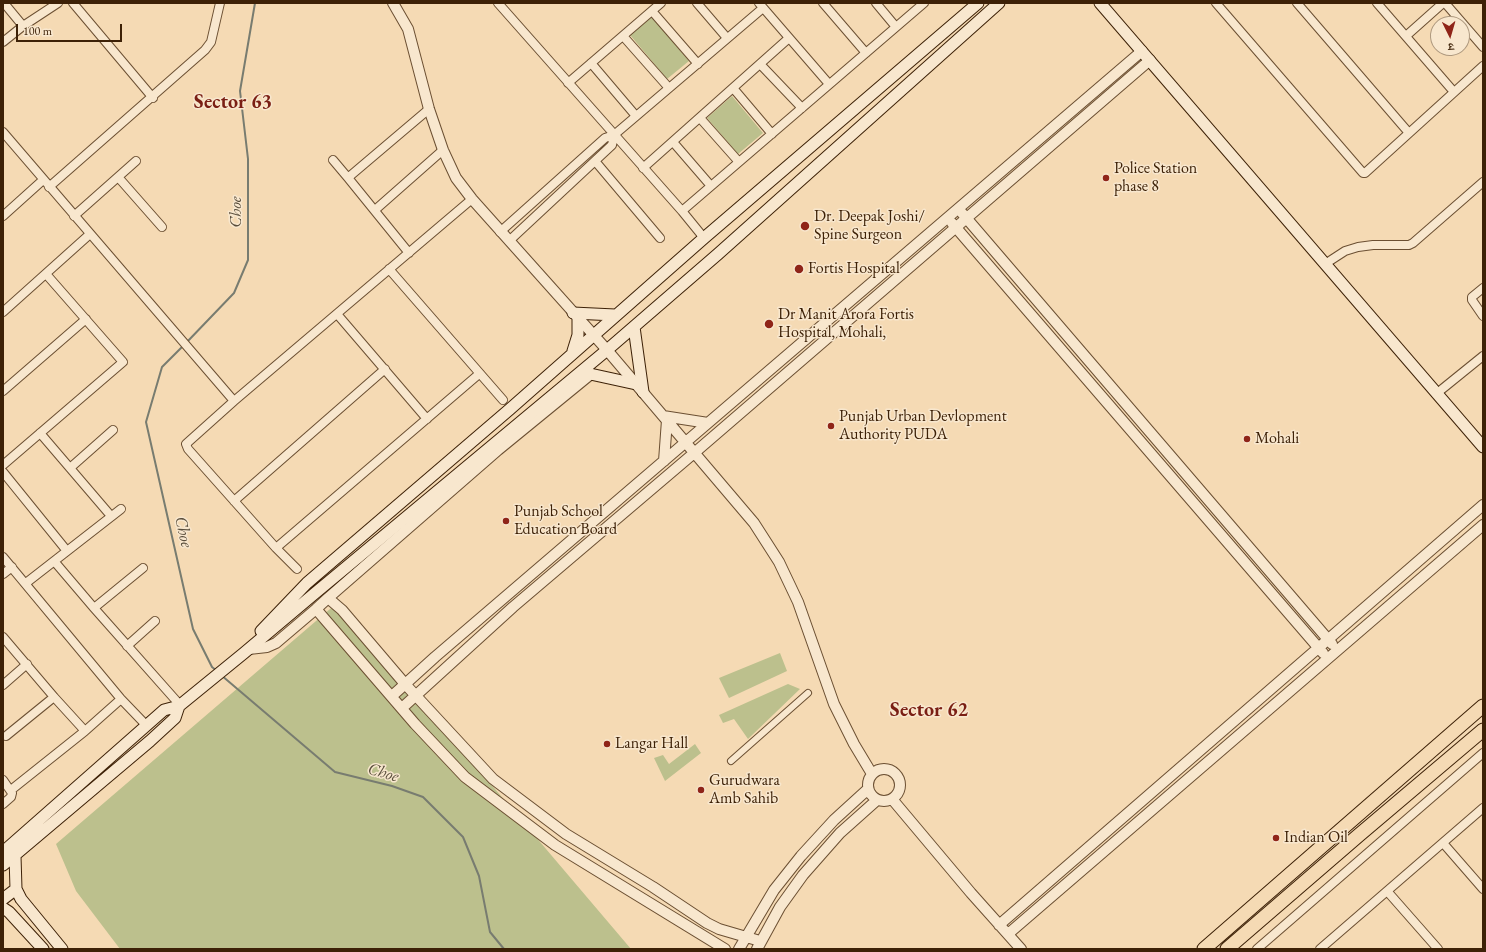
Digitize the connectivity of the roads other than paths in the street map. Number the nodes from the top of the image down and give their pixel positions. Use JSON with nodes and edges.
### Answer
{"nodes":[{"id":1,"x":4,"y":3,"type":"edge"},
{"id":2,"x":58,"y":3,"type":"edge"},
{"id":3,"x":73,"y":3,"type":"edge"},
{"id":4,"x":220,"y":3,"type":"edge"},
{"id":5,"x":394,"y":3,"type":"edge"},
{"id":6,"x":498,"y":3,"type":"edge"},
{"id":7,"x":661,"y":3,"type":"edge"},
{"id":8,"x":697,"y":3,"type":"edge"},
{"id":9,"x":823,"y":3,"type":"edge"},
{"id":10,"x":876,"y":3,"type":"edge"},
{"id":11,"x":924,"y":3,"type":"edge"},
{"id":12,"x":978,"y":3,"type":"edge"},
{"id":13,"x":999,"y":3,"type":"edge"},
{"id":14,"x":1100,"y":3,"type":"edge"},
{"id":15,"x":1216,"y":3,"type":"edge"},
{"id":16,"x":1297,"y":3,"type":"edge"},
{"id":17,"x":1377,"y":3,"type":"edge"},
{"id":18,"x":1444,"y":3,"type":"edge"},
{"id":19,"x":761,"y":5,"type":"edge"},
{"id":20,"x":652,"y":11,"type":"junction"},
{"id":21,"x":23,"y":26,"type":"junction"},
{"id":22,"x":896,"y":27,"type":"junction"},
{"id":23,"x":623,"y":36,"type":"junction"},
{"id":24,"x":1406,"y":36,"type":"junction"},
{"id":25,"x":727,"y":38,"type":"junction"},
{"id":26,"x":789,"y":38,"type":"junction"},
{"id":27,"x":3,"y":42,"type":"edge"},
{"id":28,"x":1483,"y":47,"type":"edge"},
{"id":29,"x":1142,"y":51,"type":"junction"},
{"id":30,"x":866,"y":52,"type":"junction"},
{"id":31,"x":1150,"y":60,"type":"junction"},
{"id":32,"x":591,"y":64,"type":"junction"},
{"id":33,"x":698,"y":64,"type":"junction"},
{"id":34,"x":760,"y":64,"type":"junction"},
{"id":35,"x":1483,"y":66,"type":"edge"},
{"id":36,"x":568,"y":83,"type":"junction"},
{"id":37,"x":829,"y":84,"type":"junction"},
{"id":38,"x":669,"y":88,"type":"junction"},
{"id":39,"x":733,"y":88,"type":"junction"},
{"id":40,"x":1454,"y":92,"type":"junction"},
{"id":41,"x":153,"y":98,"type":"junction"},
{"id":42,"x":802,"y":108,"type":"junction"},
{"id":43,"x":429,"y":109,"type":"junction"},
{"id":44,"x":636,"y":116,"type":"junction"},
{"id":45,"x":700,"y":118,"type":"junction"},
{"id":46,"x":3,"y":132,"type":"edge"},
{"id":47,"x":1409,"y":133,"type":"junction"},
{"id":48,"x":772,"y":134,"type":"junction"},
{"id":49,"x":614,"y":136,"type":"junction"},
{"id":50,"x":674,"y":142,"type":"junction"},
{"id":51,"x":443,"y":150,"type":"junction"},
{"id":52,"x":333,"y":160,"type":"dead end"},
{"id":53,"x":136,"y":161,"type":"dead end"},
{"id":54,"x":595,"y":161,"type":"junction"},
{"id":55,"x":739,"y":162,"type":"junction"},
{"id":56,"x":643,"y":168,"type":"junction"},
{"id":57,"x":118,"y":177,"type":"junction"},
{"id":58,"x":348,"y":179,"type":"junction"},
{"id":59,"x":43,"y":180,"type":"junction"},
{"id":60,"x":1483,"y":182,"type":"edge"},
{"id":61,"x":711,"y":186,"type":"junction"},
{"id":62,"x":49,"y":187,"type":"junction"},
{"id":63,"x":472,"y":199,"type":"junction"},
{"id":64,"x":958,"y":209,"type":"junction"},
{"id":65,"x":375,"y":210,"type":"junction"},
{"id":66,"x":682,"y":211,"type":"junction"},
{"id":67,"x":3,"y":216,"type":"edge"},
{"id":68,"x":74,"y":216,"type":"junction"},
{"id":69,"x":948,"y":217,"type":"junction"},
{"id":70,"x":966,"y":218,"type":"junction"},
{"id":71,"x":162,"y":227,"type":"dead end"},
{"id":72,"x":956,"y":227,"type":"junction"},
{"id":73,"x":500,"y":232,"type":"junction"},
{"id":74,"x":90,"y":234,"type":"junction"},
{"id":75,"x":660,"y":238,"type":"dead end"},
{"id":76,"x":704,"y":238,"type":"junction"},
{"id":77,"x":509,"y":241,"type":"junction"},
{"id":78,"x":409,"y":253,"type":"junction"},
{"id":79,"x":1325,"y":264,"type":"junction"},
{"id":80,"x":389,"y":269,"type":"junction"},
{"id":81,"x":46,"y":274,"type":"junction"},
{"id":82,"x":1483,"y":288,"type":"edge"},
{"id":83,"x":1028,"y":291,"type":"junction"},
{"id":84,"x":1019,"y":300,"type":"junction"},
{"id":85,"x":3,"y":312,"type":"edge"},
{"id":86,"x":337,"y":314,"type":"junction"},
{"id":87,"x":575,"y":315,"type":"junction"},
{"id":88,"x":615,"y":316,"type":"junction"},
{"id":89,"x":1483,"y":316,"type":"edge"},
{"id":90,"x":86,"y":319,"type":"junction"},
{"id":91,"x":634,"y":326,"type":"junction"},
{"id":92,"x":593,"y":335,"type":"junction"},
{"id":93,"x":607,"y":350,"type":"junction"},
{"id":94,"x":572,"y":354,"type":"junction"},
{"id":95,"x":1483,"y":356,"type":"edge"},
{"id":96,"x":385,"y":369,"type":"junction"},
{"id":97,"x":586,"y":373,"type":"junction"},
{"id":98,"x":479,"y":374,"type":"junction"},
{"id":99,"x":639,"y":388,"type":"junction"},
{"id":100,"x":3,"y":391,"type":"edge"},
{"id":101,"x":1436,"y":394,"type":"junction"},
{"id":102,"x":503,"y":400,"type":"dead end"},
{"id":103,"x":234,"y":401,"type":"junction"},
{"id":104,"x":665,"y":418,"type":"junction"},
{"id":105,"x":427,"y":419,"type":"junction"},
{"id":106,"x":708,"y":423,"type":"junction"},
{"id":107,"x":113,"y":430,"type":"dead end"},
{"id":108,"x":40,"y":433,"type":"junction"},
{"id":109,"x":686,"y":442,"type":"junction"},
{"id":110,"x":1159,"y":443,"type":"junction"},
{"id":111,"x":1483,"y":447,"type":"edge"},
{"id":112,"x":1149,"y":451,"type":"junction"},
{"id":113,"x":695,"y":452,"type":"junction"},
{"id":114,"x":664,"y":461,"type":"junction"},
{"id":115,"x":3,"y":465,"type":"edge"},
{"id":116,"x":70,"y":468,"type":"junction"},
{"id":117,"x":3,"y":472,"type":"edge"},
{"id":118,"x":234,"y":501,"type":"junction"},
{"id":119,"x":1483,"y":505,"type":"edge"},
{"id":120,"x":121,"y":508,"type":"dead end"},
{"id":121,"x":1221,"y":515,"type":"junction"},
{"id":122,"x":111,"y":516,"type":"junction"},
{"id":123,"x":1211,"y":524,"type":"junction"},
{"id":124,"x":1483,"y":525,"type":"edge"},
{"id":125,"x":577,"y":536,"type":"junction"},
{"id":126,"x":585,"y":546,"type":"junction"},
{"id":127,"x":276,"y":548,"type":"junction"},
{"id":128,"x":67,"y":551,"type":"junction"},
{"id":129,"x":3,"y":557,"type":"edge"},
{"id":130,"x":54,"y":561,"type":"junction"},
{"id":131,"x":12,"y":567,"type":"junction"},
{"id":132,"x":143,"y":568,"type":"dead end"},
{"id":133,"x":296,"y":569,"type":"dead end"},
{"id":134,"x":3,"y":574,"type":"edge"},
{"id":135,"x":26,"y":583,"type":"junction"},
{"id":136,"x":328,"y":598,"type":"junction"},
{"id":137,"x":505,"y":598,"type":"junction"},
{"id":138,"x":513,"y":607,"type":"junction"},
{"id":139,"x":94,"y":608,"type":"junction"},
{"id":140,"x":316,"y":609,"type":"junction"},
{"id":141,"x":155,"y":622,"type":"dead end"},
{"id":142,"x":3,"y":637,"type":"edge"},
{"id":143,"x":1328,"y":639,"type":"junction"},
{"id":144,"x":127,"y":646,"type":"junction"},
{"id":145,"x":1319,"y":648,"type":"junction"},
{"id":146,"x":247,"y":651,"type":"junction"},
{"id":147,"x":1338,"y":651,"type":"junction"},
{"id":148,"x":435,"y":657,"type":"junction"},
{"id":149,"x":1328,"y":659,"type":"junction"},
{"id":150,"x":27,"y":664,"type":"junction"},
{"id":151,"x":444,"y":668,"type":"junction"},
{"id":152,"x":405,"y":684,"type":"junction"},
{"id":153,"x":3,"y":685,"type":"edge"},
{"id":154,"x":808,"y":693,"type":"dead end"},
{"id":155,"x":415,"y":695,"type":"junction"},
{"id":156,"x":392,"y":696,"type":"junction"},
{"id":157,"x":54,"y":697,"type":"junction"},
{"id":158,"x":1483,"y":698,"type":"edge"},
{"id":159,"x":121,"y":699,"type":"junction"},
{"id":160,"x":179,"y":706,"type":"junction"},
{"id":161,"x":1483,"y":706,"type":"edge"},
{"id":162,"x":402,"y":708,"type":"junction"},
{"id":163,"x":146,"y":725,"type":"junction"},
{"id":164,"x":1483,"y":730,"type":"edge"},
{"id":165,"x":85,"y":731,"type":"junction"},
{"id":166,"x":6,"y":736,"type":"dead end"},
{"id":167,"x":1198,"y":752,"type":"junction"},
{"id":168,"x":1483,"y":753,"type":"edge"},
{"id":169,"x":731,"y":761,"type":"dead end"},
{"id":170,"x":1209,"y":762,"type":"junction"},
{"id":171,"x":872,"y":774,"type":"junction"},
{"id":172,"x":3,"y":780,"type":"edge"},
{"id":173,"x":868,"y":789,"type":"junction"},
{"id":174,"x":11,"y":790,"type":"junction"},
{"id":175,"x":877,"y":800,"type":"junction"},
{"id":176,"x":892,"y":800,"type":"junction"},
{"id":177,"x":3,"y":804,"type":"edge"},
{"id":178,"x":1483,"y":808,"type":"edge"},
{"id":179,"x":1443,"y":843,"type":"junction"},
{"id":180,"x":3,"y":852,"type":"edge"},
{"id":181,"x":15,"y":856,"type":"junction"},
{"id":182,"x":3,"y":865,"type":"edge"},
{"id":183,"x":16,"y":889,"type":"junction"},
{"id":184,"x":1483,"y":889,"type":"edge"},
{"id":185,"x":1387,"y":891,"type":"junction"},
{"id":186,"x":3,"y":899,"type":"edge"},
{"id":187,"x":3,"y":908,"type":"edge"},
{"id":188,"x":1000,"y":924,"type":"junction"},
{"id":189,"x":1008,"y":934,"type":"junction"},
{"id":190,"x":745,"y":937,"type":"junction"},
{"id":191,"x":759,"y":945,"type":"edge"},
{"id":192,"x":1433,"y":947,"type":"edge"},
{"id":193,"x":43,"y":949,"type":"edge"},
{"id":194,"x":62,"y":949,"type":"edge"},
{"id":195,"x":725,"y":949,"type":"edge"},
{"id":196,"x":739,"y":949,"type":"edge"},
{"id":197,"x":1022,"y":949,"type":"edge"},
{"id":198,"x":1196,"y":949,"type":"edge"},
{"id":199,"x":1204,"y":949,"type":"edge"},
{"id":200,"x":1227,"y":949,"type":"edge"},
{"id":201,"x":1257,"y":949,"type":"edge"},
{"id":202,"x":1320,"y":949,"type":"edge"}],
"edges":[{"from":1,"to":21,"type":"street"},
{"from":2,"to":21,"type":"street"},
{"from":3,"to":41,"type":"street"},
{"from":4,"to":41,"type":"street"},
{"from":5,"to":43,"type":"street"},
{"from":6,"to":36,"type":"street"},
{"from":7,"to":20,"type":"street"},
{"from":8,"to":25,"type":"street"},
{"from":9,"to":30,"type":"street"},
{"from":10,"to":22,"type":"street"},
{"from":11,"to":22,"type":"street"},
{"from":12,"to":76,"type":"main road"},
{"from":13,"to":91,"type":"main road"},
{"from":14,"to":29,"type":"main road"},
{"from":15,"to":47,"type":"street"},
{"from":16,"to":47,"type":"street"},
{"from":17,"to":24,"type":"street"},
{"from":18,"to":24,"type":"street"},
{"from":18,"to":28,"type":"street"},
{"from":19,"to":25,"type":"street"},
{"from":19,"to":26,"type":"street"},
{"from":20,"to":23,"type":"street"},
{"from":20,"to":33,"type":"street"},
{"from":21,"to":27,"type":"street"},
{"from":22,"to":30,"type":"street"},
{"from":23,"to":32,"type":"street"},
{"from":23,"to":38,"type":"street"},
{"from":24,"to":40,"type":"street"},
{"from":25,"to":33,"type":"street"},
{"from":26,"to":34,"type":"street"},
{"from":26,"to":37,"type":"street"},
{"from":29,"to":31,"type":"main road"},
{"from":29,"to":64,"type":"street"},
{"from":30,"to":37,"type":"street"},
{"from":31,"to":70,"type":"street"},
{"from":31,"to":79,"type":"main road"},
{"from":32,"to":36,"type":"street"},
{"from":32,"to":44,"type":"street"},
{"from":33,"to":38,"type":"street"},
{"from":34,"to":39,"type":"street"},
{"from":34,"to":42,"type":"street"},
{"from":35,"to":40,"type":"street"},
{"from":36,"to":49,"type":"street"},
{"from":37,"to":42,"type":"street"},
{"from":38,"to":44,"type":"street"},
{"from":39,"to":45,"type":"street"},
{"from":39,"to":48,"type":"street"},
{"from":40,"to":47,"type":"street"},
{"from":41,"to":62,"type":"street"},
{"from":42,"to":48,"type":"street"},
{"from":43,"to":51,"type":"street"},
{"from":43,"to":58,"type":"street"},
{"from":44,"to":49,"type":"street"},
{"from":45,"to":50,"type":"street"},
{"from":45,"to":55,"type":"street"},
{"from":46,"to":59,"type":"street"},
{"from":48,"to":55,"type":"street"},
{"from":49,"to":54,"type":"street"},
{"from":49,"to":56,"type":"street"},
{"from":49,"to":73,"type":"street"},
{"from":50,"to":56,"type":"street"},
{"from":50,"to":61,"type":"street"},
{"from":51,"to":63,"type":"street"},
{"from":51,"to":65,"type":"street"},
{"from":52,"to":58,"type":"street"},
{"from":53,"to":57,"type":"street"},
{"from":54,"to":75,"type":"street"},
{"from":54,"to":77,"type":"street"},
{"from":55,"to":61,"type":"street"},
{"from":56,"to":66,"type":"street"},
{"from":57,"to":68,"type":"street"},
{"from":57,"to":71,"type":"street"},
{"from":58,"to":65,"type":"street"},
{"from":59,"to":62,"type":"street"},
{"from":59,"to":67,"type":"street"},
{"from":60,"to":79,"type":"street"},
{"from":61,"to":66,"type":"street"},
{"from":62,"to":68,"type":"street"},
{"from":63,"to":73,"type":"street"},
{"from":63,"to":78,"type":"street"},
{"from":64,"to":69,"type":"street"},
{"from":64,"to":70,"type":"street"},
{"from":65,"to":78,"type":"street"},
{"from":66,"to":76,"type":"street"},
{"from":68,"to":74,"type":"street"},
{"from":69,"to":72,"type":"street"},
{"from":69,"to":106,"type":"street"},
{"from":70,"to":72,"type":"street"},
{"from":70,"to":83,"type":"street"},
{"from":72,"to":84,"type":"street"},
{"from":72,"to":113,"type":"street"},
{"from":73,"to":77,"type":"street"},
{"from":74,"to":81,"type":"street"},
{"from":74,"to":103,"type":"street"},
{"from":76,"to":88,"type":"main road"},
{"from":77,"to":87,"type":"street"},
{"from":78,"to":80,"type":"street"},
{"from":79,"to":101,"type":"main road"},
{"from":80,"to":86,"type":"street"},
{"from":80,"to":98,"type":"street"},
{"from":81,"to":85,"type":"street"},
{"from":81,"to":90,"type":"street"},
{"from":82,"to":89,"type":"street"},
{"from":83,"to":84,"type":"street"},
{"from":83,"to":110,"type":"street"},
{"from":84,"to":112,"type":"street"},
{"from":86,"to":96,"type":"street"},
{"from":86,"to":103,"type":"street"},
{"from":87,"to":88,"type":"main road"},
{"from":87,"to":92,"type":"street"},
{"from":87,"to":94,"type":"main road"},
{"from":88,"to":92,"type":"main road"},
{"from":90,"to":100,"type":"street"},
{"from":90,"to":108,"type":"street"},
{"from":91,"to":93,"type":"main road"},
{"from":91,"to":99,"type":"main road"},
{"from":92,"to":93,"type":"street"},
{"from":92,"to":94,"type":"main road"},
{"from":93,"to":97,"type":"main road"},
{"from":93,"to":99,"type":"street"},
{"from":94,"to":146,"type":"main road"},
{"from":95,"to":101,"type":"street"},
{"from":96,"to":105,"type":"street"},
{"from":96,"to":118,"type":"street"},
{"from":97,"to":99,"type":"main road"},
{"from":97,"to":136,"type":"street"},
{"from":97,"to":146,"type":"main road"},
{"from":98,"to":102,"type":"street"},
{"from":98,"to":105,"type":"street"},
{"from":99,"to":104,"type":"street"},
{"from":101,"to":111,"type":"main road"},
{"from":103,"to":118,"type":"street"},
{"from":104,"to":106,"type":"street"},
{"from":104,"to":109,"type":"street"},
{"from":104,"to":114,"type":"street"},
{"from":105,"to":127,"type":"street"},
{"from":106,"to":109,"type":"street"},
{"from":107,"to":116,"type":"street"},
{"from":108,"to":115,"type":"street"},
{"from":108,"to":116,"type":"street"},
{"from":109,"to":113,"type":"street"},
{"from":109,"to":114,"type":"street"},
{"from":110,"to":112,"type":"street"},
{"from":110,"to":121,"type":"street"},
{"from":112,"to":123,"type":"street"},
{"from":113,"to":126,"type":"street"},
{"from":113,"to":171,"type":"street"},
{"from":114,"to":125,"type":"street"},
{"from":116,"to":122,"type":"street"},
{"from":117,"to":128,"type":"street"},
{"from":118,"to":127,"type":"street"},
{"from":119,"to":143,"type":"street"},
{"from":120,"to":122,"type":"street"},
{"from":121,"to":123,"type":"street"},
{"from":121,"to":143,"type":"street"},
{"from":122,"to":128,"type":"street"},
{"from":123,"to":145,"type":"street"},
{"from":124,"to":147,"type":"street"},
{"from":125,"to":126,"type":"street"},
{"from":125,"to":137,"type":"street"},
{"from":126,"to":138,"type":"street"},
{"from":127,"to":133,"type":"street"},
{"from":128,"to":130,"type":"street"},
{"from":129,"to":131,"type":"street"},
{"from":130,"to":135,"type":"street"},
{"from":130,"to":139,"type":"street"},
{"from":131,"to":134,"type":"street"},
{"from":131,"to":135,"type":"street"},
{"from":132,"to":139,"type":"street"},
{"from":135,"to":159,"type":"street"},
{"from":136,"to":140,"type":"street"},
{"from":136,"to":152,"type":"street"},
{"from":137,"to":138,"type":"street"},
{"from":137,"to":148,"type":"street"},
{"from":138,"to":151,"type":"street"},
{"from":139,"to":144,"type":"street"},
{"from":140,"to":146,"type":"street"},
{"from":140,"to":156,"type":"street"},
{"from":141,"to":144,"type":"street"},
{"from":142,"to":150,"type":"street"},
{"from":143,"to":145,"type":"street"},
{"from":143,"to":147,"type":"street"},
{"from":144,"to":160,"type":"street"},
{"from":145,"to":149,"type":"street"},
{"from":145,"to":167,"type":"street"},
{"from":146,"to":160,"type":"main road"},
{"from":147,"to":149,"type":"street"},
{"from":148,"to":151,"type":"street"},
{"from":148,"to":152,"type":"street"},
{"from":149,"to":170,"type":"street"},
{"from":150,"to":153,"type":"street"},
{"from":150,"to":157,"type":"street"},
{"from":151,"to":155,"type":"street"},
{"from":152,"to":155,"type":"street"},
{"from":152,"to":156,"type":"street"},
{"from":154,"to":169,"type":"street"},
{"from":155,"to":162,"type":"street"},
{"from":155,"to":190,"type":"street"},
{"from":156,"to":162,"type":"street"},
{"from":157,"to":165,"type":"street"},
{"from":157,"to":166,"type":"street"},
{"from":158,"to":198,"type":"street"},
{"from":159,"to":163,"type":"street"},
{"from":159,"to":165,"type":"street"},
{"from":160,"to":163,"type":"main road"},
{"from":160,"to":181,"type":"main road"},
{"from":161,"to":199,"type":"main road"},
{"from":162,"to":195,"type":"street"},
{"from":163,"to":180,"type":"main road"},
{"from":164,"to":200,"type":"main road"},
{"from":165,"to":174,"type":"street"},
{"from":167,"to":170,"type":"street"},
{"from":167,"to":188,"type":"street"},
{"from":168,"to":201,"type":"street"},
{"from":170,"to":189,"type":"street"},
{"from":171,"to":173,"type":"street"},
{"from":171,"to":176,"type":"street"},
{"from":172,"to":174,"type":"street"},
{"from":173,"to":175,"type":"street"},
{"from":173,"to":190,"type":"street"},
{"from":174,"to":177,"type":"street"},
{"from":175,"to":176,"type":"street"},
{"from":175,"to":191,"type":"street"},
{"from":176,"to":188,"type":"street"},
{"from":178,"to":179,"type":"street"},
{"from":179,"to":184,"type":"street"},
{"from":179,"to":185,"type":"street"},
{"from":181,"to":182,"type":"main road"},
{"from":181,"to":183,"type":"main road"},
{"from":183,"to":186,"type":"main road"},
{"from":183,"to":194,"type":"main road"},
{"from":185,"to":192,"type":"street"},
{"from":185,"to":202,"type":"street"},
{"from":187,"to":193,"type":"main road"},
{"from":188,"to":189,"type":"street"},
{"from":189,"to":197,"type":"street"},
{"from":190,"to":191,"type":"street"},
{"from":190,"to":196,"type":"street"}]}
